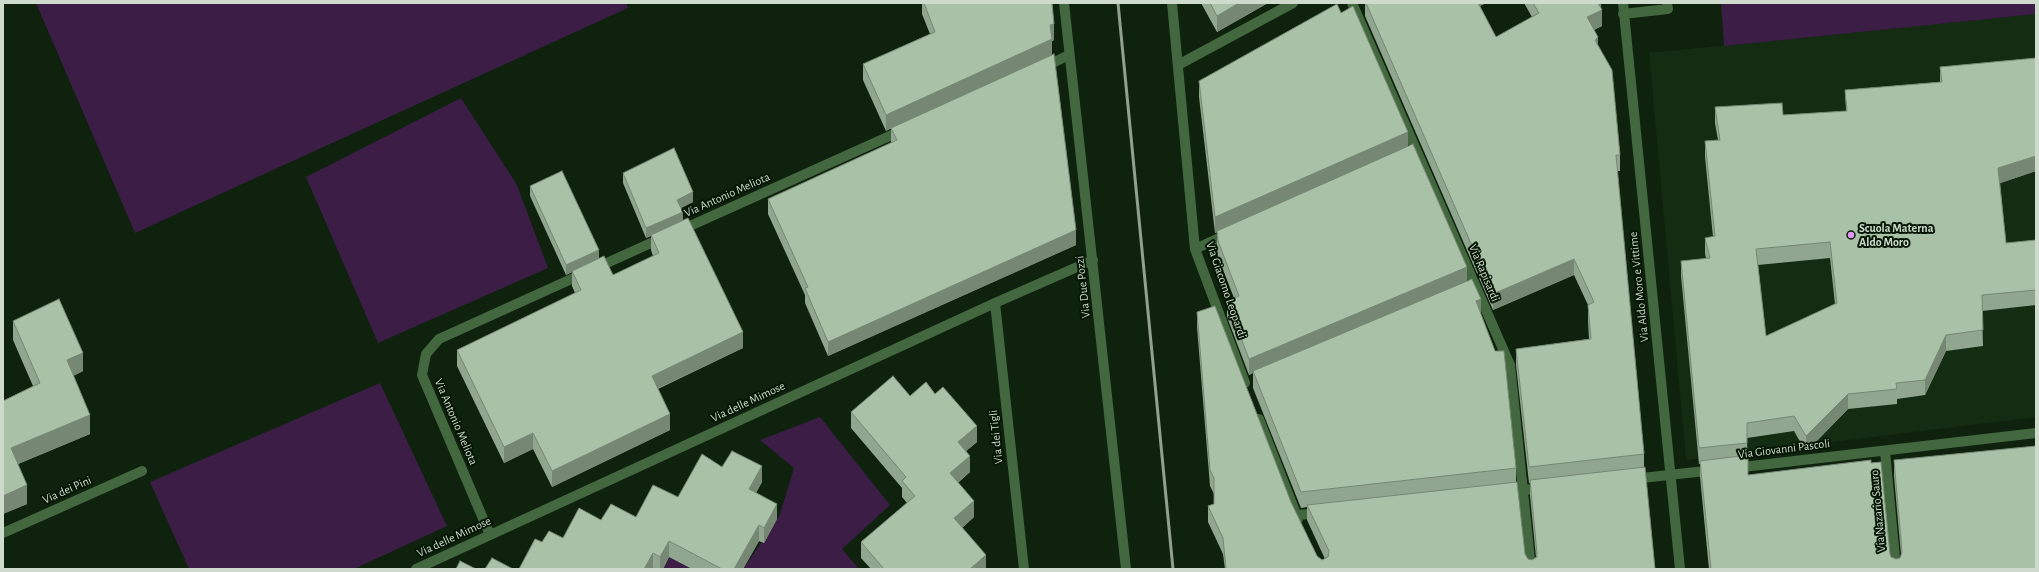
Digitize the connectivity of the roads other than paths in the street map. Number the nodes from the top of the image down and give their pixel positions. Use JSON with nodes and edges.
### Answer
{"nodes":[{"id":1,"x":1064,"y":3,"type":"edge"},
{"id":2,"x":1172,"y":3,"type":"edge"},
{"id":3,"x":1293,"y":3,"type":"edge"},
{"id":4,"x":1352,"y":3,"type":"edge"},
{"id":5,"x":1623,"y":3,"type":"edge"},
{"id":6,"x":1667,"y":3,"type":"edge"},
{"id":7,"x":1623,"y":14,"type":"junction"},
{"id":8,"x":1069,"y":55,"type":"junction"},
{"id":9,"x":1178,"y":65,"type":"junction"},
{"id":10,"x":1033,"y":72,"type":"edge"},
{"id":11,"x":910,"y":127,"type":"edge"},
{"id":12,"x":1238,"y":230,"type":"edge"},
{"id":13,"x":1196,"y":248,"type":"junction"},
{"id":14,"x":1093,"y":260,"type":"junction"},
{"id":15,"x":994,"y":303,"type":"junction"},
{"id":16,"x":1248,"y":386,"type":"edge"},
{"id":17,"x":1254,"y":406,"type":"edge"},
{"id":18,"x":2036,"y":433,"type":"edge"},
{"id":19,"x":1885,"y":450,"type":"junction"},
{"id":20,"x":142,"y":471,"type":"dead end"},
{"id":21,"x":1671,"y":475,"type":"junction"},
{"id":22,"x":1624,"y":480,"type":"edge"},
{"id":23,"x":1554,"y":487,"type":"edge"},
{"id":24,"x":1523,"y":490,"type":"junction"},
{"id":25,"x":1492,"y":493,"type":"edge"},
{"id":26,"x":1328,"y":512,"type":"edge"},
{"id":27,"x":1297,"y":515,"type":"junction"},
{"id":28,"x":1303,"y":529,"type":"edge"},
{"id":29,"x":3,"y":533,"type":"edge"},
{"id":30,"x":490,"y":535,"type":"junction"},
{"id":31,"x":416,"y":569,"type":"edge"},
{"id":32,"x":1024,"y":569,"type":"edge"},
{"id":33,"x":1126,"y":569,"type":"edge"},
{"id":34,"x":1531,"y":569,"type":"edge"},
{"id":35,"x":1680,"y":569,"type":"edge"},
{"id":36,"x":1896,"y":569,"type":"edge"}],
"edges":[{"from":1,"to":8,"type":"street","name":"Via Due Pozzi"},
{"from":2,"to":9,"type":"street","name":"Via Giacomo Leopardi"},
{"from":3,"to":9,"type":"street"},
{"from":4,"to":24,"type":"street","name":"Via Rapisardi"},
{"from":5,"to":7,"type":"street","name":"Via Aldo Moro e Vittime"},
{"from":6,"to":7,"type":"street"},
{"from":7,"to":21,"type":"street","name":"Via Aldo Moro e Vittime"},
{"from":8,"to":10,"type":"street"},
{"from":8,"to":14,"type":"street","name":"Via Due Pozzi"},
{"from":9,"to":13,"type":"street","name":"Via Giacomo Leopardi"},
{"from":11,"to":30,"type":"street","name":"Via Antonio Meliota"},
{"from":12,"to":13,"type":"street"},
{"from":13,"to":16,"type":"street","name":"Via Giacomo Leopardi"},
{"from":14,"to":15,"type":"street","name":"Via delle Mimose"},
{"from":14,"to":33,"type":"street","name":"Via Due Pozzi"},
{"from":15,"to":30,"type":"street","name":"Via delle Mimose"},
{"from":15,"to":32,"type":"street","name":"Via dei Tigli"},
{"from":17,"to":27,"type":"street"},
{"from":18,"to":19,"type":"street","name":"Via Giovanni Pascoli"},
{"from":19,"to":21,"type":"street","name":"Via Giovanni Pascoli"},
{"from":19,"to":36,"type":"street","name":"Via Nazario Sauro"},
{"from":20,"to":29,"type":"street","name":"Via dei Pini"},
{"from":21,"to":22,"type":"street","name":"Via Giovanni Pascoli"},
{"from":21,"to":35,"type":"street","name":"Via Aldo Moro e Vittime"},
{"from":23,"to":24,"type":"street"},
{"from":24,"to":25,"type":"street"},
{"from":24,"to":34,"type":"street","name":"Via Rapisardi"},
{"from":26,"to":27,"type":"street"},
{"from":27,"to":28,"type":"street"},
{"from":30,"to":31,"type":"street","name":"Via delle Mimose"}]}
